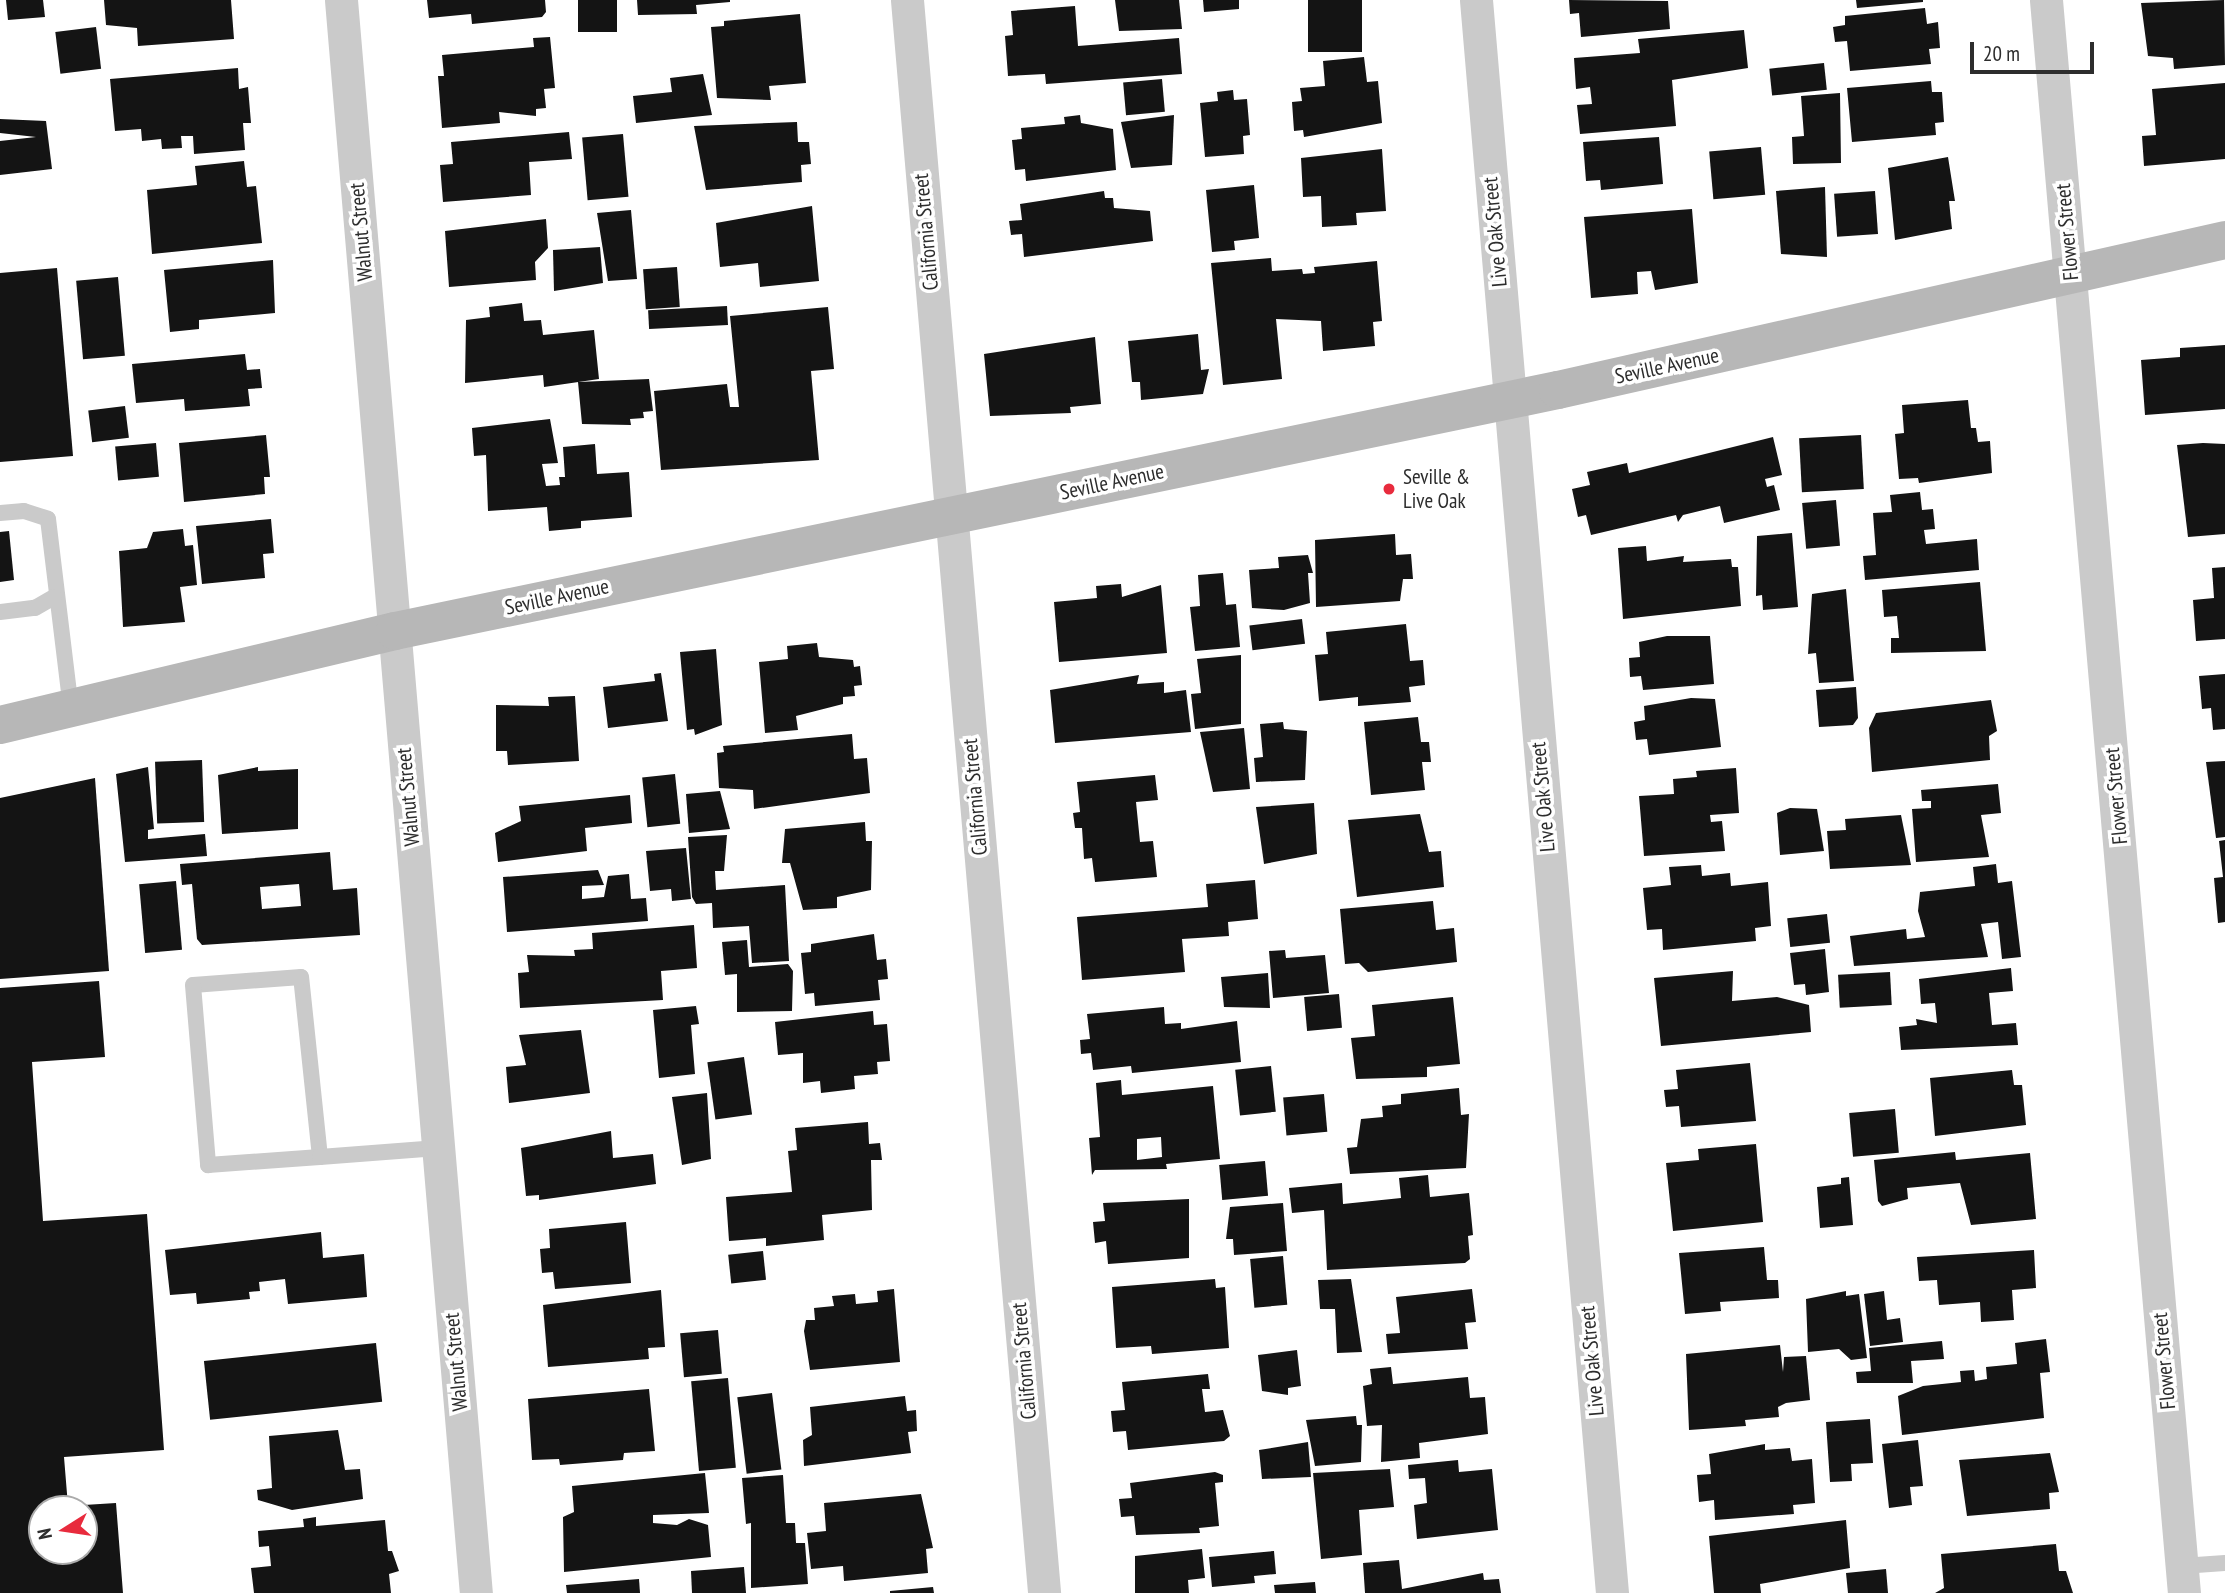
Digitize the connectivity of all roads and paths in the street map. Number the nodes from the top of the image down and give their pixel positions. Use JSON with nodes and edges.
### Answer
{"nodes":[{"id":1,"x":341,"y":0,"type":"edge"},
{"id":2,"x":907,"y":0,"type":"edge"},
{"id":3,"x":1476,"y":0,"type":"edge"},
{"id":4,"x":2046,"y":0,"type":"edge"},
{"id":5,"x":2225,"y":240,"type":"edge"},
{"id":6,"x":2071,"y":276,"type":"junction"},
{"id":7,"x":1509,"y":400,"type":"junction"},
{"id":8,"x":0,"y":513,"type":"edge"},
{"id":9,"x":950,"y":516,"type":"junction"},
{"id":10,"x":54,"y":597,"type":"junction"},
{"id":11,"x":0,"y":611,"type":"edge"},
{"id":12,"x":395,"y":631,"type":"junction"},
{"id":13,"x":71,"y":708,"type":"junction"},
{"id":14,"x":0,"y":724,"type":"edge"},
{"id":15,"x":438,"y":1148,"type":"junction"},
{"id":16,"x":320,"y":1157,"type":"junction"},
{"id":17,"x":2225,"y":1563,"type":"edge"},
{"id":18,"x":2183,"y":1580,"type":"edge"},
{"id":19,"x":476,"y":1593,"type":"edge"},
{"id":20,"x":1044,"y":1593,"type":"edge"},
{"id":21,"x":1612,"y":1593,"type":"edge"}],
"edges":[{"from":1,"to":12,"type":"street","name":"Walnut Street"},
{"from":2,"to":9,"type":"street","name":"California Street"},
{"from":3,"to":7,"type":"street","name":"Live Oak Street"},
{"from":4,"to":6,"type":"street","name":"Flower Street"},
{"from":5,"to":6,"type":"street","name":"Seville Avenue"},
{"from":6,"to":7,"type":"street","name":"Seville Avenue"},
{"from":6,"to":18,"type":"street","name":"Flower Street"},
{"from":7,"to":9,"type":"street","name":"Seville Avenue"},
{"from":7,"to":21,"type":"street","name":"Live Oak Street"},
{"from":8,"to":10,"type":"lane"},
{"from":9,"to":12,"type":"street","name":"Seville Avenue"},
{"from":9,"to":20,"type":"street","name":"California Street"},
{"from":10,"to":11,"type":"lane"},
{"from":10,"to":13,"type":"lane"},
{"from":12,"to":13,"type":"street","name":"Seville Avenue"},
{"from":12,"to":15,"type":"street","name":"Walnut Street"},
{"from":13,"to":14,"type":"street","name":"Seville Avenue"},
{"from":15,"to":16,"type":"lane"},
{"from":15,"to":19,"type":"street","name":"Walnut Street"},
{"from":16,"to":16,"type":"lane"},
{"from":17,"to":18,"type":"lane"}]}
